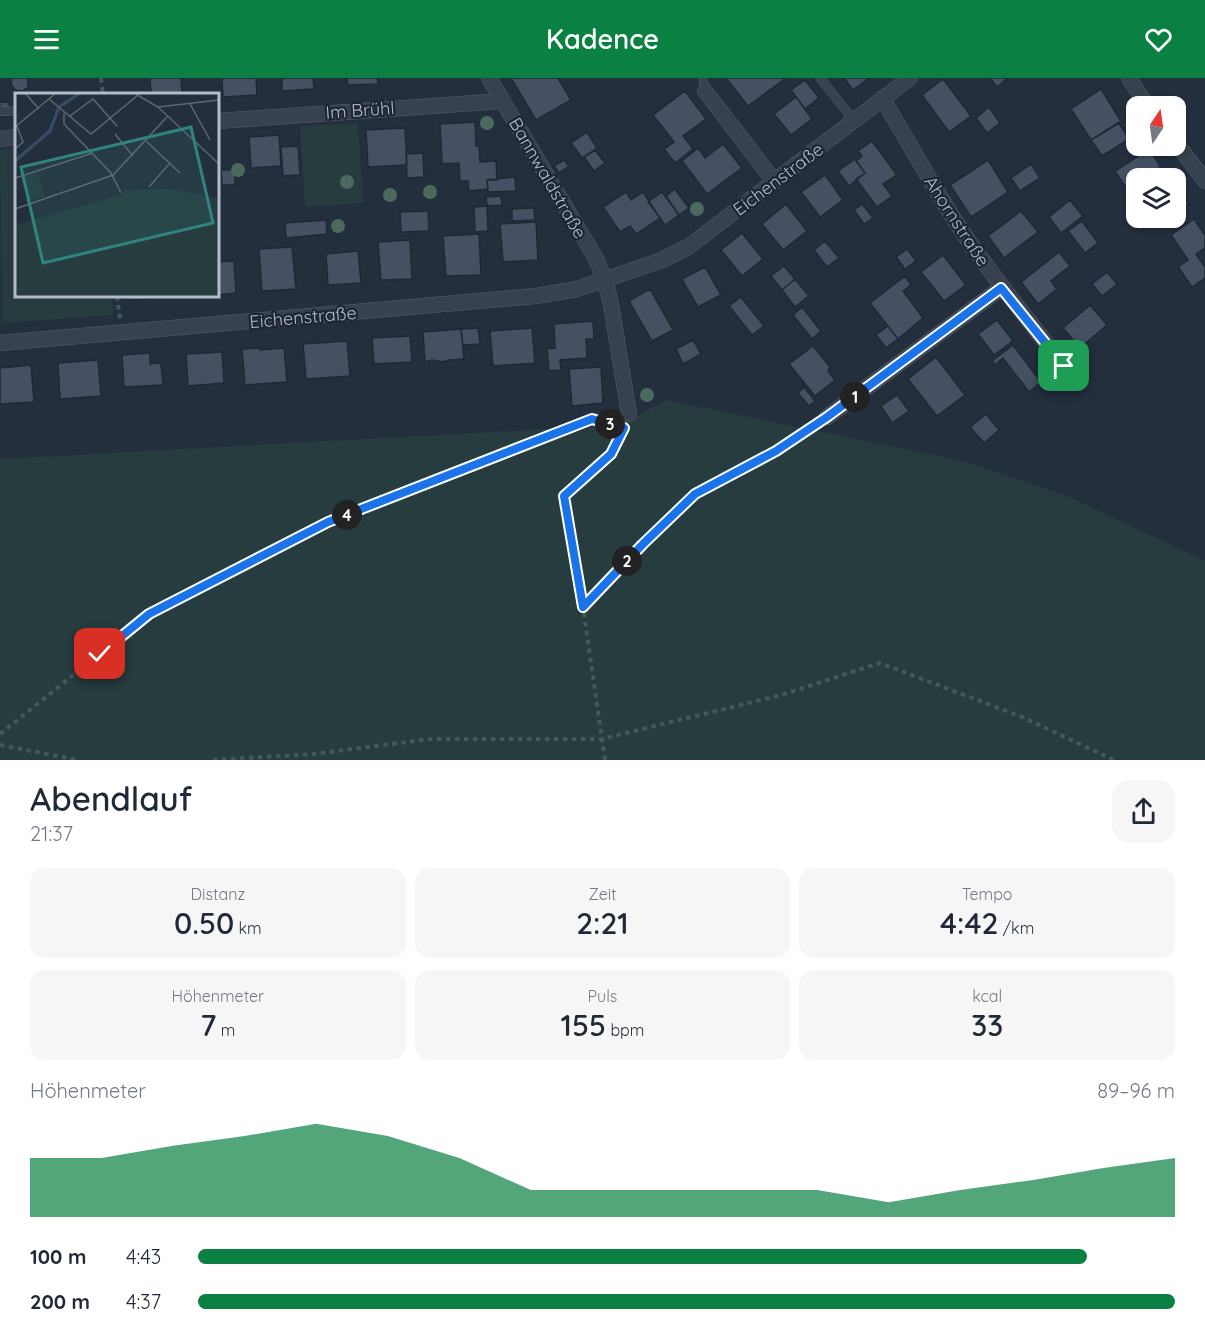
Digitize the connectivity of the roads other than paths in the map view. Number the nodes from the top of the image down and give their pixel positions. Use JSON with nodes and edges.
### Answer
{"nodes":[{"id":1,"x":489,"y":78,"type":"edge"},
{"id":2,"x":820,"y":78,"type":"edge"},
{"id":3,"x":910,"y":78,"type":"edge"},
{"id":4,"x":1129,"y":78,"type":"edge"},
{"id":5,"x":704,"y":84,"type":"edge"},
{"id":6,"x":1141,"y":96,"type":"edge"},
{"id":7,"x":882,"y":98,"type":"junction"},
{"id":8,"x":503,"y":101,"type":"junction"},
{"id":9,"x":219,"y":121,"type":"edge"},
{"id":10,"x":854,"y":121,"type":"junction"},
{"id":11,"x":15,"y":137,"type":"edge"},
{"id":12,"x":0,"y":139,"type":"edge"},
{"id":13,"x":1186,"y":156,"type":"edge"},
{"id":14,"x":774,"y":181,"type":"junction"},
{"id":15,"x":1205,"y":181,"type":"edge"},
{"id":16,"x":605,"y":280,"type":"junction"},
{"id":17,"x":1001,"y":288,"type":"junction"},
{"id":18,"x":0,"y":343,"type":"edge"},
{"id":19,"x":1064,"y":366,"type":"dead end"},
{"id":20,"x":629,"y":414,"type":"road end"},
{"id":21,"x":827,"y":417,"type":"road end"}],
"edges":[{"from":1,"to":8,"type":"street","name":"Bannwaldstraße"},
{"from":2,"to":10,"type":"lane"},
{"from":3,"to":7,"type":"street","name":"Eichenstraße"},
{"from":4,"to":6,"type":"street"},
{"from":5,"to":14,"type":"street"},
{"from":7,"to":10,"type":"street","name":"Eichenstraße"},
{"from":7,"to":17,"type":"street","name":"Ahornstraße"},
{"from":8,"to":9,"type":"street","name":"Im Brühl"},
{"from":8,"to":16,"type":"street","name":"Bannwaldstraße"},
{"from":10,"to":14,"type":"street","name":"Eichenstraße"},
{"from":11,"to":12,"type":"street"},
{"from":13,"to":15,"type":"street"},
{"from":14,"to":16,"type":"street","name":"Eichenstraße"},
{"from":16,"to":18,"type":"street","name":"Eichenstraße"},
{"from":16,"to":20,"type":"street"},
{"from":17,"to":19,"type":"street","name":"Ahornstraße"},
{"from":17,"to":21,"type":"street"}]}
